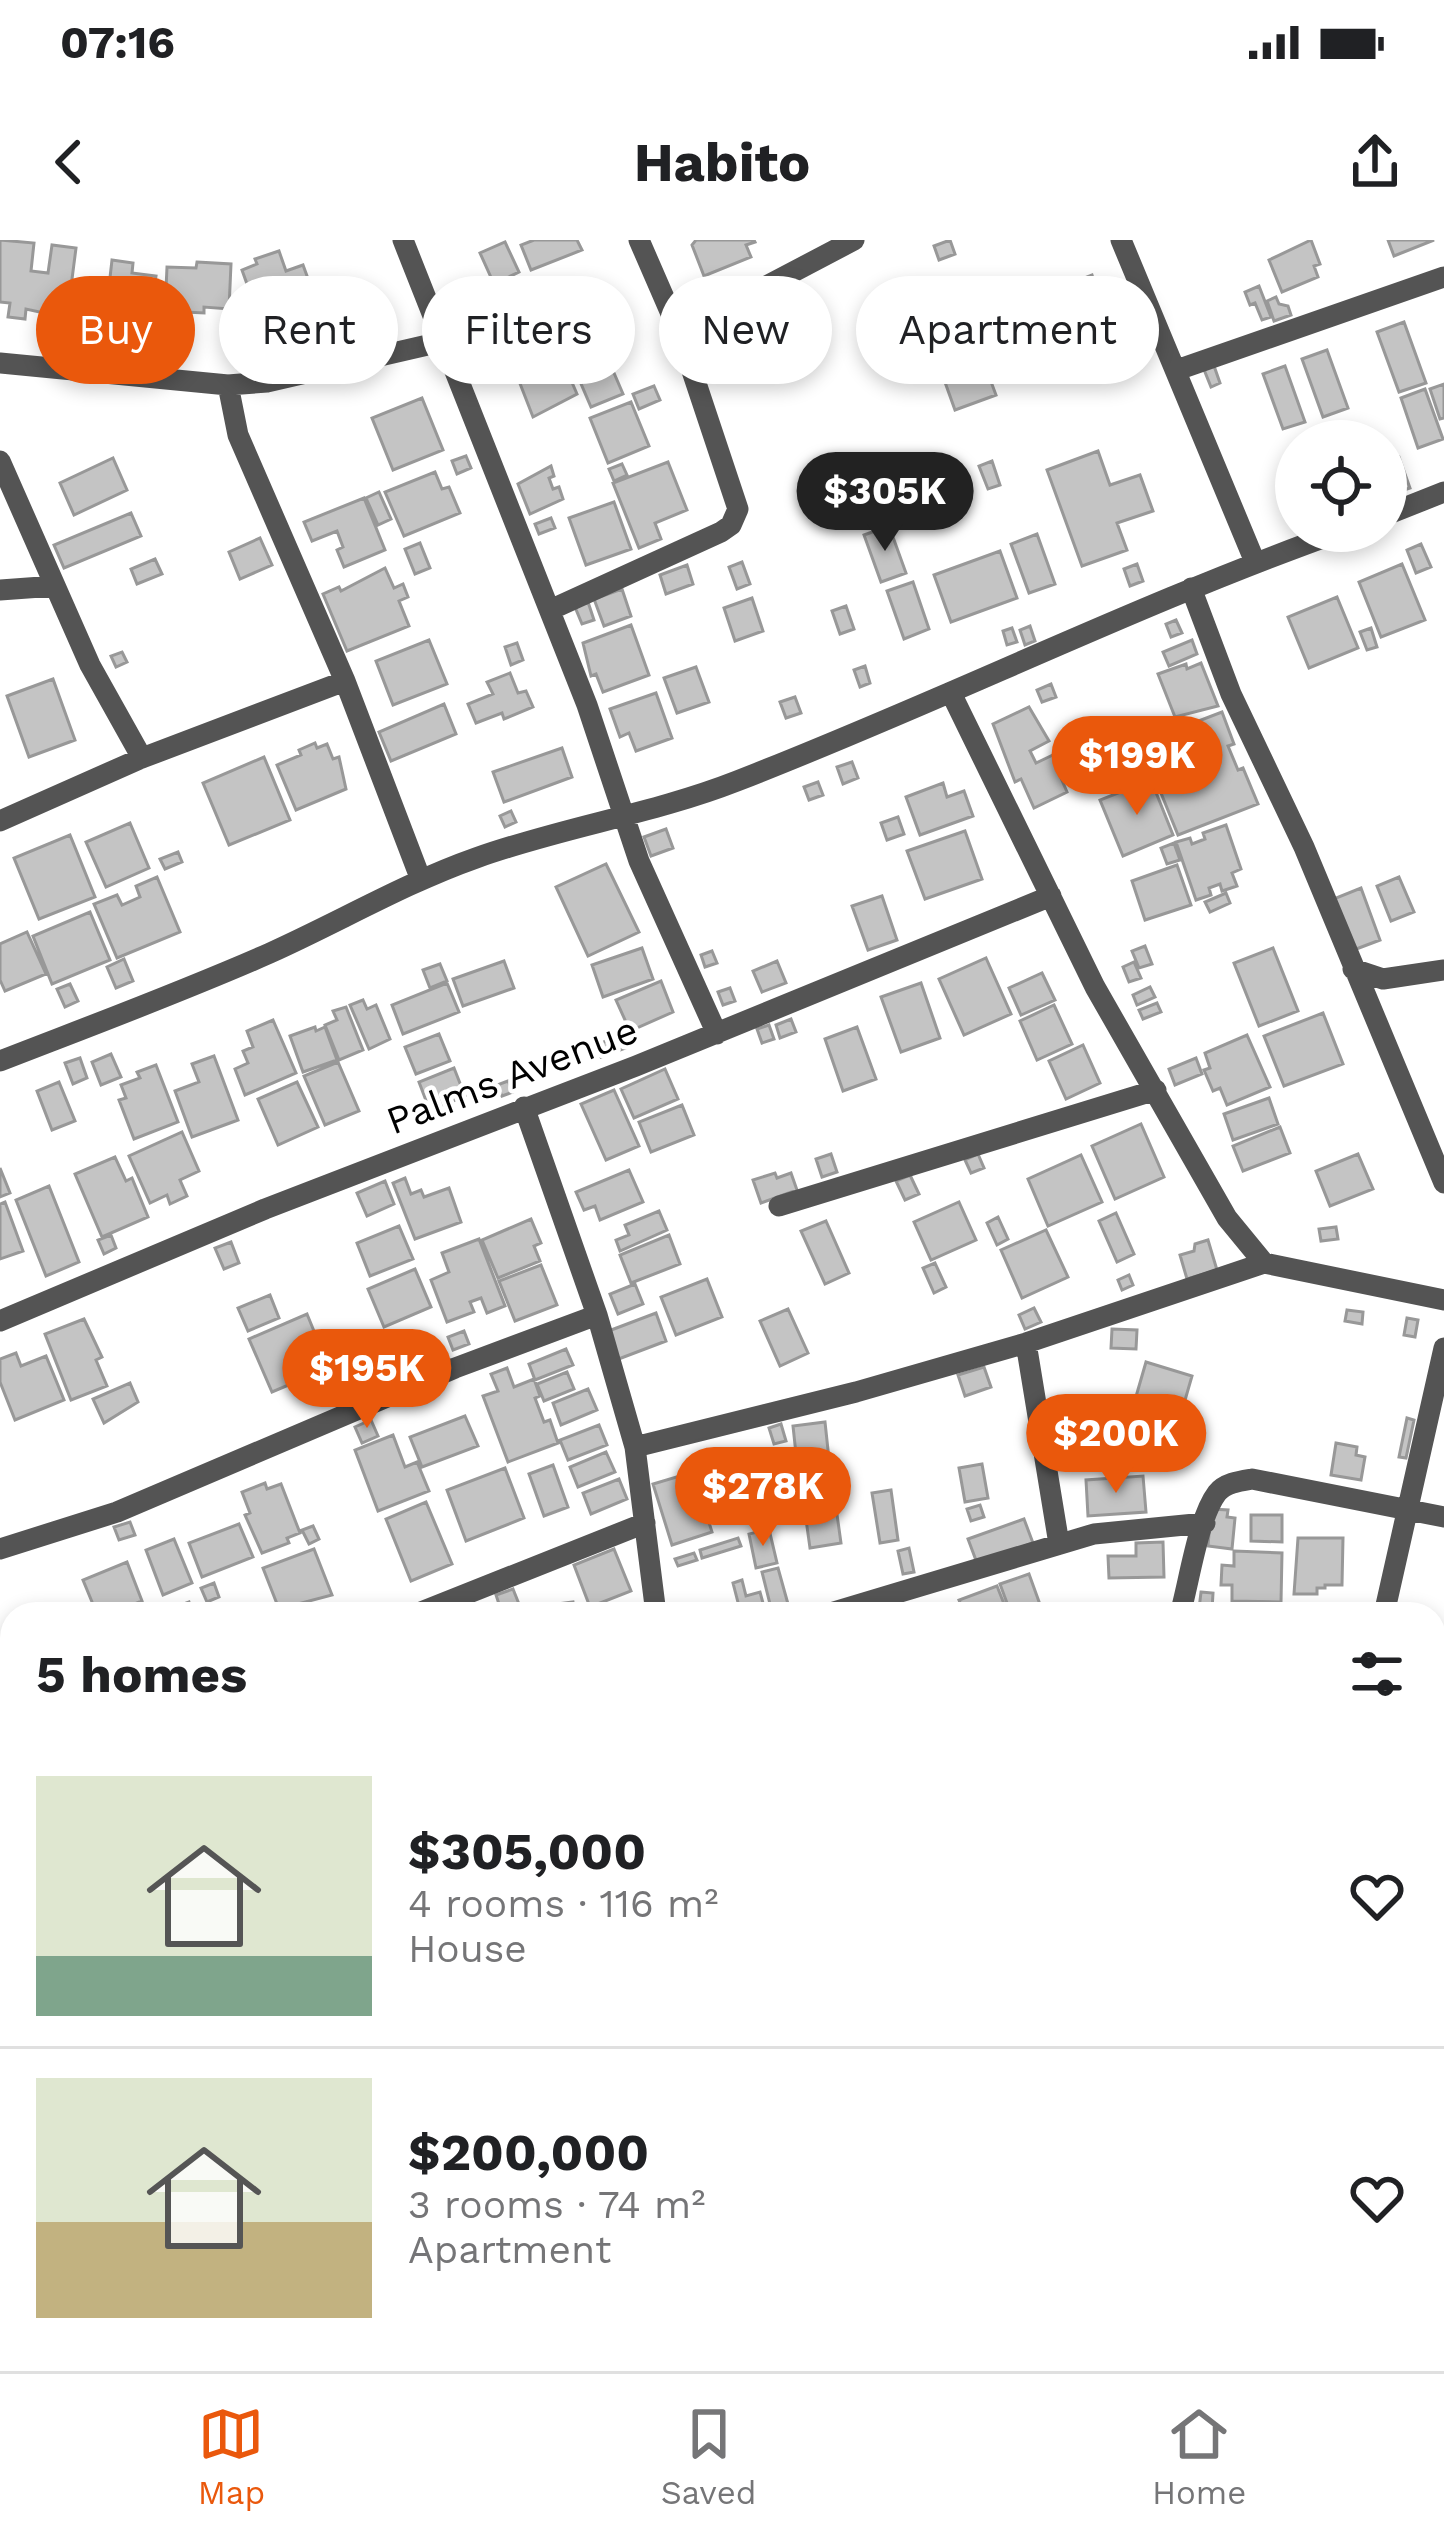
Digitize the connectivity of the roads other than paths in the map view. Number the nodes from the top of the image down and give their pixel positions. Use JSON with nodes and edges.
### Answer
{"nodes":[{"id":1,"x":403,"y":240,"type":"edge"},
{"id":2,"x":639,"y":240,"type":"edge"},
{"id":3,"x":854,"y":240,"type":"edge"},
{"id":4,"x":1121,"y":240,"type":"edge"},
{"id":5,"x":786,"y":276,"type":"edge"},
{"id":6,"x":1444,"y":277,"type":"edge"},
{"id":7,"x":422,"y":286,"type":"edge"},
{"id":8,"x":659,"y":286,"type":"edge"},
{"id":9,"x":422,"y":346,"type":"edge"},
{"id":10,"x":0,"y":363,"type":"edge"},
{"id":11,"x":1177,"y":370,"type":"junction"},
{"id":12,"x":462,"y":384,"type":"edge"},
{"id":13,"x":697,"y":384,"type":"edge"},
{"id":14,"x":228,"y":385,"type":"junction"},
{"id":15,"x":0,"y":461,"type":"edge"},
{"id":16,"x":1444,"y":492,"type":"edge"},
{"id":17,"x":1407,"y":506,"type":"edge"},
{"id":18,"x":1283,"y":552,"type":"edge"},
{"id":19,"x":1255,"y":562,"type":"junction"},
{"id":20,"x":55,"y":586,"type":"junction"},
{"id":21,"x":1191,"y":588,"type":"junction"},
{"id":22,"x":0,"y":590,"type":"edge"},
{"id":23,"x":550,"y":610,"type":"junction"},
{"id":24,"x":345,"y":681,"type":"junction"},
{"id":25,"x":951,"y":693,"type":"junction"},
{"id":26,"x":142,"y":758,"type":"junction"},
{"id":27,"x":621,"y":814,"type":"junction"},
{"id":28,"x":0,"y":821,"type":"edge"},
{"id":29,"x":421,"y":880,"type":"junction"},
{"id":30,"x":1051,"y":896,"type":"junction"},
{"id":31,"x":1353,"y":969,"type":"junction"},
{"id":32,"x":1444,"y":970,"type":"edge"},
{"id":33,"x":717,"y":1034,"type":"junction"},
{"id":34,"x":0,"y":1061,"type":"edge"},
{"id":35,"x":1156,"y":1090,"type":"junction"},
{"id":36,"x":524,"y":1108,"type":"junction"},
{"id":37,"x":1444,"y":1183,"type":"edge"},
{"id":38,"x":779,"y":1206,"type":"dead end"},
{"id":39,"x":1264,"y":1262,"type":"junction"},
{"id":40,"x":1444,"y":1300,"type":"edge"},
{"id":41,"x":597,"y":1315,"type":"junction"},
{"id":42,"x":0,"y":1321,"type":"edge"},
{"id":43,"x":1026,"y":1343,"type":"junction"},
{"id":44,"x":1444,"y":1348,"type":"edge"},
{"id":45,"x":635,"y":1447,"type":"junction"},
{"id":46,"x":1409,"y":1510,"type":"junction"},
{"id":47,"x":1444,"y":1516,"type":"edge"},
{"id":48,"x":645,"y":1523,"type":"junction"},
{"id":49,"x":1204,"y":1523,"type":"junction"},
{"id":50,"x":1059,"y":1544,"type":"junction"},
{"id":51,"x":0,"y":1549,"type":"edge"},
{"id":52,"x":446,"y":1602,"type":"edge"},
{"id":53,"x":655,"y":1602,"type":"edge"},
{"id":54,"x":867,"y":1602,"type":"edge"},
{"id":55,"x":1183,"y":1602,"type":"edge"},
{"id":56,"x":1387,"y":1602,"type":"edge"}],
"edges":[{"from":1,"to":7,"type":"street"},
{"from":2,"to":8,"type":"street"},
{"from":3,"to":5,"type":"street"},
{"from":4,"to":11,"type":"street"},
{"from":6,"to":11,"type":"street"},
{"from":9,"to":14,"type":"street"},
{"from":10,"to":14,"type":"street"},
{"from":11,"to":19,"type":"street"},
{"from":12,"to":23,"type":"street"},
{"from":13,"to":23,"type":"street"},
{"from":14,"to":24,"type":"street"},
{"from":15,"to":20,"type":"street"},
{"from":16,"to":17,"type":"street"},
{"from":18,"to":19,"type":"street"},
{"from":19,"to":21,"type":"street"},
{"from":20,"to":22,"type":"street"},
{"from":20,"to":26,"type":"street"},
{"from":21,"to":25,"type":"street"},
{"from":21,"to":31,"type":"street"},
{"from":23,"to":27,"type":"street"},
{"from":24,"to":26,"type":"street"},
{"from":24,"to":29,"type":"street"},
{"from":25,"to":27,"type":"street"},
{"from":25,"to":30,"type":"street"},
{"from":26,"to":28,"type":"street"},
{"from":27,"to":29,"type":"street"},
{"from":27,"to":33,"type":"street"},
{"from":29,"to":34,"type":"street"},
{"from":30,"to":33,"type":"street","name":"Palms Avenue"},
{"from":30,"to":35,"type":"street"},
{"from":31,"to":32,"type":"street"},
{"from":31,"to":37,"type":"street"},
{"from":33,"to":36,"type":"street","name":"Palms Avenue"},
{"from":35,"to":38,"type":"street"},
{"from":35,"to":39,"type":"street"},
{"from":36,"to":41,"type":"street"},
{"from":36,"to":42,"type":"street","name":"Palms Avenue"},
{"from":39,"to":40,"type":"street"},
{"from":39,"to":43,"type":"street"},
{"from":41,"to":45,"type":"street"},
{"from":41,"to":51,"type":"street"},
{"from":43,"to":45,"type":"street"},
{"from":43,"to":50,"type":"street"},
{"from":44,"to":46,"type":"street"},
{"from":45,"to":48,"type":"street"},
{"from":46,"to":47,"type":"street"},
{"from":46,"to":49,"type":"street"},
{"from":46,"to":56,"type":"street"},
{"from":48,"to":52,"type":"street"},
{"from":48,"to":53,"type":"street"},
{"from":49,"to":50,"type":"street"},
{"from":49,"to":55,"type":"street"},
{"from":50,"to":54,"type":"street"}]}
